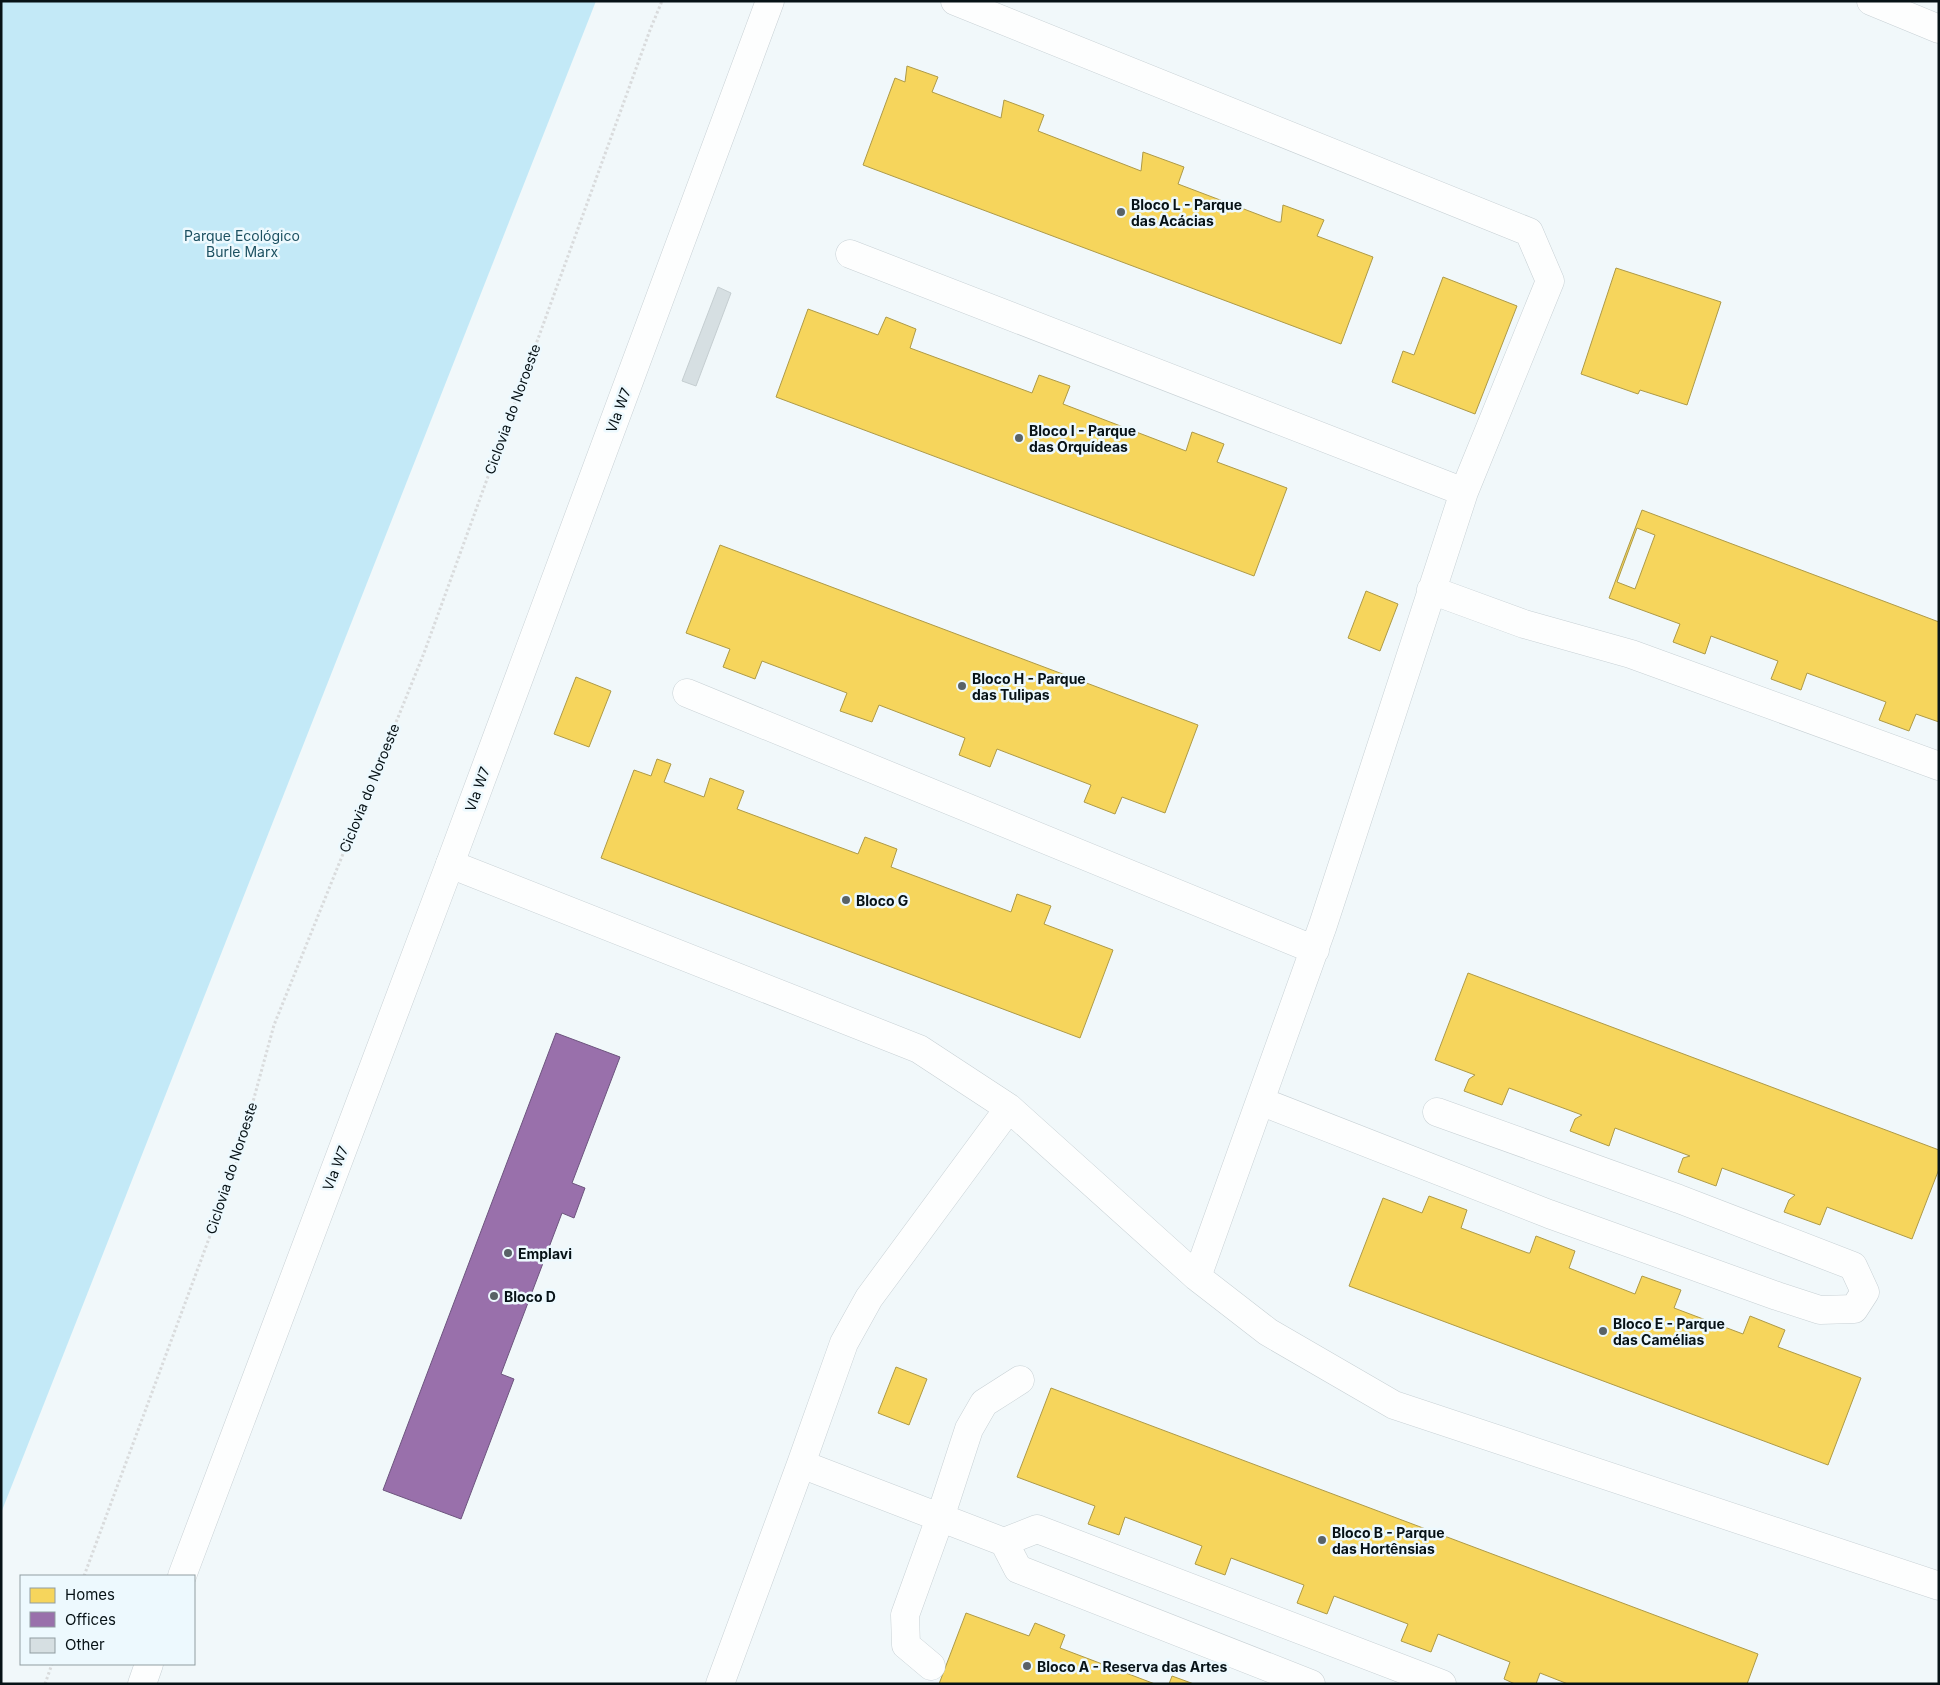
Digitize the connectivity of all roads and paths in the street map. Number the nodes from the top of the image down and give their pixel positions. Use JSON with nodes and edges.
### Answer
{"nodes":[{"id":1,"x":662,"y":1,"type":"edge"},
{"id":2,"x":770,"y":1,"type":"edge"},
{"id":3,"x":955,"y":1,"type":"edge"},
{"id":4,"x":1871,"y":1,"type":"edge"},
{"id":5,"x":1939,"y":29,"type":"edge"},
{"id":6,"x":850,"y":254,"type":"dead end"},
{"id":7,"x":1464,"y":492,"type":"junction"},
{"id":8,"x":1431,"y":590,"type":"junction"},
{"id":9,"x":687,"y":693,"type":"dead end"},
{"id":10,"x":1939,"y":766,"type":"edge"},
{"id":11,"x":450,"y":864,"type":"junction"},
{"id":12,"x":1315,"y":950,"type":"junction"},
{"id":13,"x":1260,"y":1101,"type":"junction"},
{"id":14,"x":1008,"y":1108,"type":"junction"},
{"id":15,"x":1437,"y":1112,"type":"dead end"},
{"id":16,"x":1197,"y":1277,"type":"junction"},
{"id":17,"x":1020,"y":1380,"type":"dead end"},
{"id":18,"x":802,"y":1464,"type":"junction"},
{"id":19,"x":940,"y":1518,"type":"junction"},
{"id":20,"x":1004,"y":1542,"type":"junction"},
{"id":21,"x":84,"y":1575,"type":"edge"},
{"id":22,"x":182,"y":1575,"type":"edge"},
{"id":23,"x":1939,"y":1586,"type":"edge"},
{"id":24,"x":52,"y":1665,"type":"edge"},
{"id":25,"x":149,"y":1665,"type":"edge"},
{"id":26,"x":931,"y":1666,"type":"dead end"},
{"id":27,"x":45,"y":1684,"type":"edge"},
{"id":28,"x":142,"y":1684,"type":"edge"},
{"id":29,"x":720,"y":1684,"type":"edge"},
{"id":30,"x":1311,"y":1684,"type":"edge"},
{"id":31,"x":1442,"y":1684,"type":"edge"}],
"edges":[{"from":1,"to":21,"type":"path","name":"Ciclovia do Noroeste"},
{"from":2,"to":11,"type":"street","name":"Vla W7"},
{"from":3,"to":7,"type":"street"},
{"from":4,"to":5,"type":"street"},
{"from":6,"to":7,"type":"street"},
{"from":7,"to":8,"type":"street"},
{"from":8,"to":10,"type":"street"},
{"from":8,"to":12,"type":"street"},
{"from":9,"to":12,"type":"street"},
{"from":11,"to":14,"type":"street"},
{"from":11,"to":22,"type":"street","name":"Vla W7"},
{"from":12,"to":13,"type":"street"},
{"from":13,"to":15,"type":"street"},
{"from":13,"to":16,"type":"street"},
{"from":14,"to":16,"type":"street"},
{"from":14,"to":18,"type":"street"},
{"from":16,"to":23,"type":"street"},
{"from":17,"to":19,"type":"street"},
{"from":18,"to":19,"type":"street"},
{"from":18,"to":29,"type":"street"},
{"from":19,"to":20,"type":"street"},
{"from":19,"to":26,"type":"street"},
{"from":20,"to":30,"type":"street"},
{"from":20,"to":31,"type":"street"},
{"from":24,"to":27,"type":"path"},
{"from":25,"to":28,"type":"street"}]}
